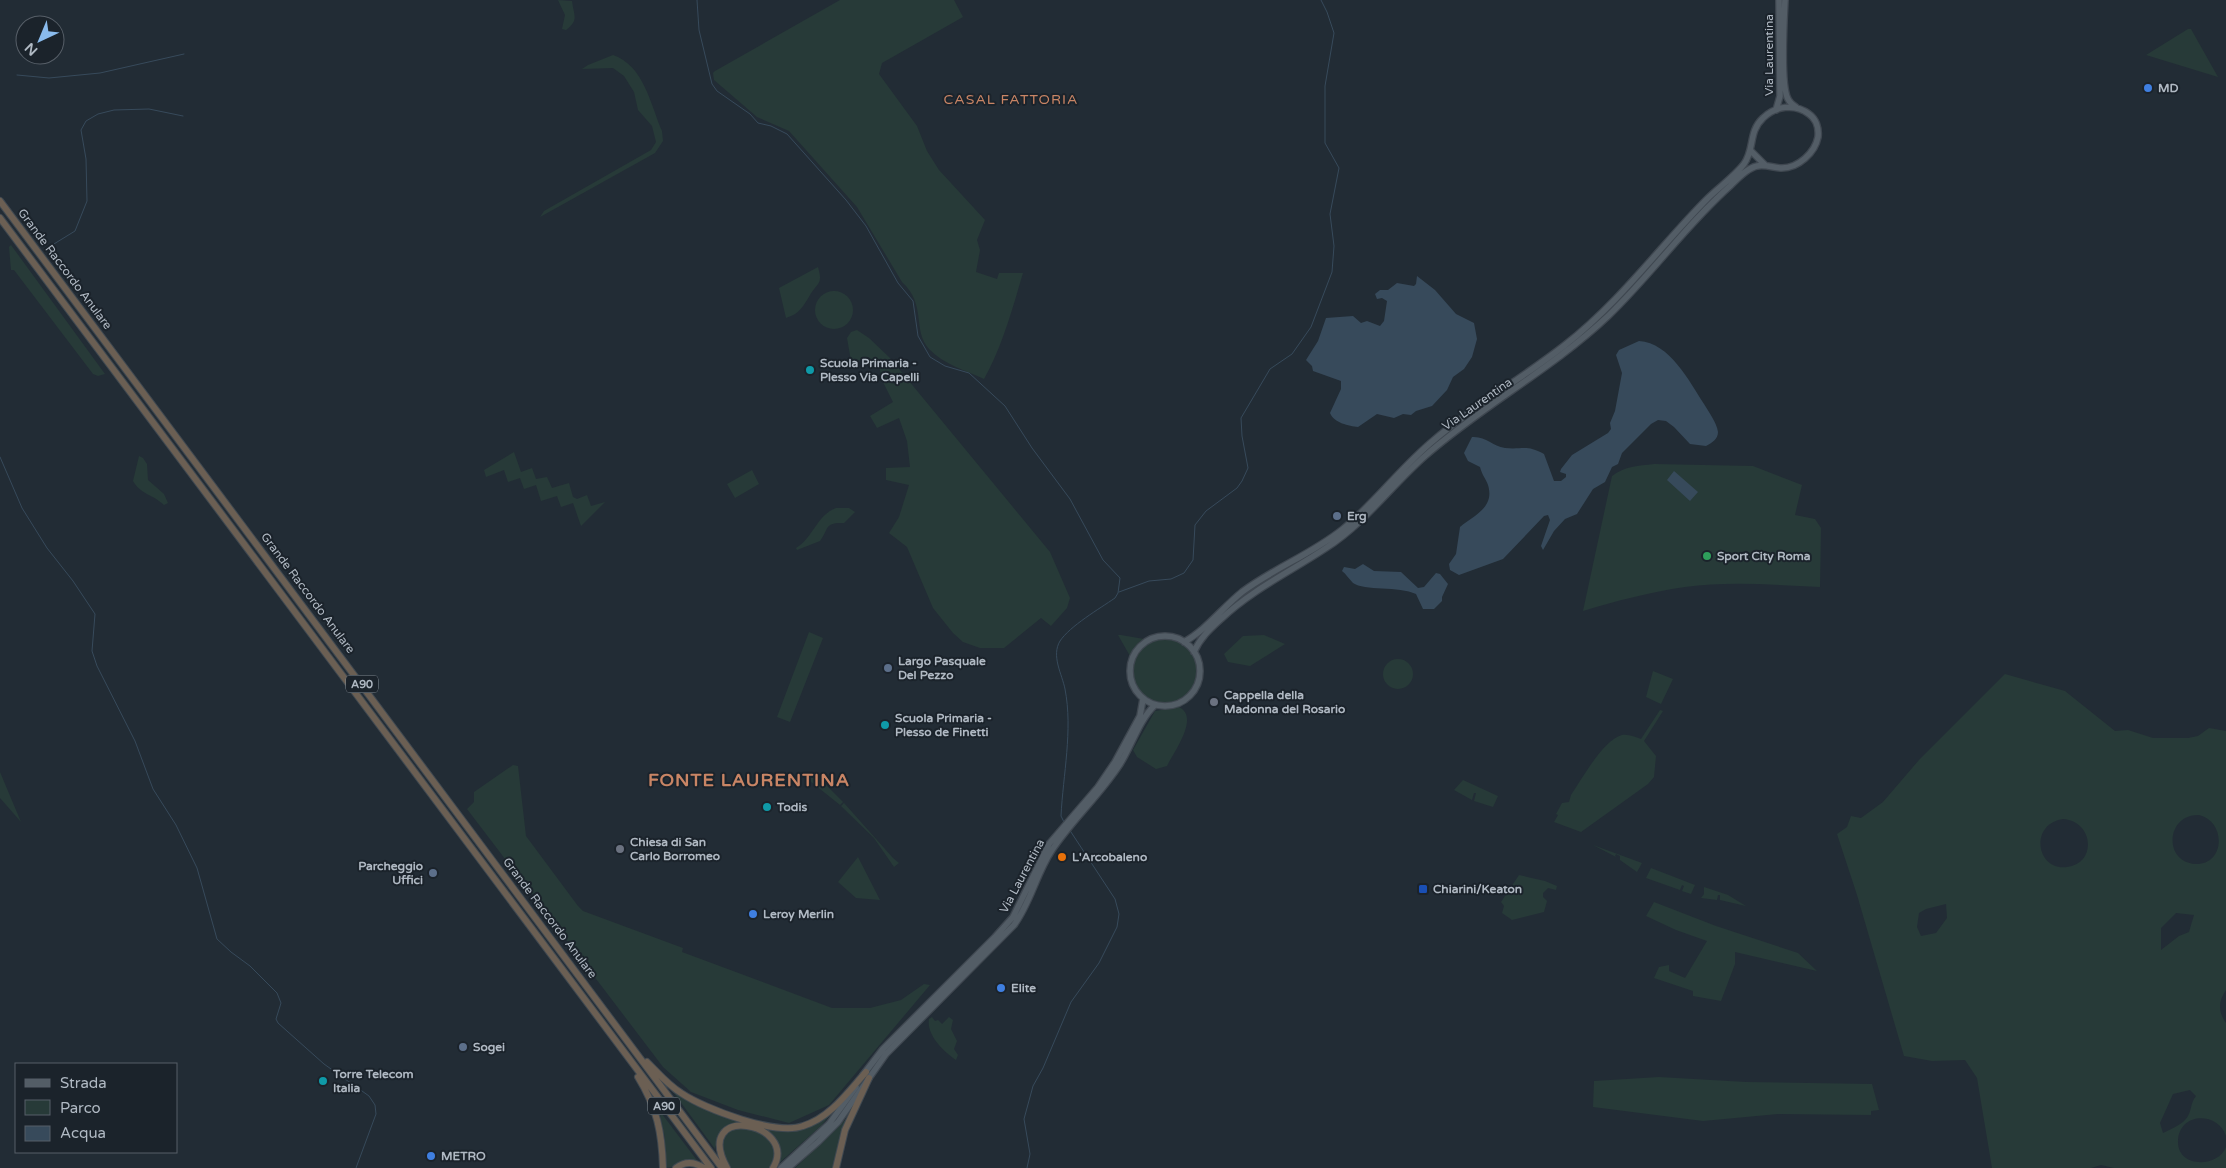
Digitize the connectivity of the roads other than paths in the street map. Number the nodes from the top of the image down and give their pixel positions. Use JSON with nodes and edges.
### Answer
{"nodes":[{"id":1,"x":1779,"y":0,"type":"edge"},
{"id":2,"x":1785,"y":0,"type":"edge"},
{"id":3,"x":1796,"y":108,"type":"junction"},
{"id":4,"x":1776,"y":110,"type":"junction"},
{"id":5,"x":1751,"y":150,"type":"junction"},
{"id":6,"x":1766,"y":166,"type":"junction"},
{"id":7,"x":0,"y":201,"type":"edge"},
{"id":8,"x":0,"y":218,"type":"edge"},
{"id":9,"x":1184,"y":642,"type":"junction"},
{"id":10,"x":1194,"y":652,"type":"junction"},
{"id":11,"x":1143,"y":699,"type":"junction"},
{"id":12,"x":1155,"y":705,"type":"junction"},
{"id":13,"x":1067,"y":826,"type":"junction"},
{"id":14,"x":618,"y":1044,"type":"junction"},
{"id":15,"x":634,"y":1049,"type":"junction"},
{"id":16,"x":867,"y":1075,"type":"junction"},
{"id":17,"x":663,"y":1168,"type":"edge"},
{"id":18,"x":676,"y":1168,"type":"edge"},
{"id":19,"x":704,"y":1168,"type":"edge"},
{"id":20,"x":711,"y":1168,"type":"edge"},
{"id":21,"x":722,"y":1168,"type":"edge"},
{"id":22,"x":727,"y":1168,"type":"edge"},
{"id":23,"x":774,"y":1168,"type":"edge"},
{"id":24,"x":781,"y":1168,"type":"edge"},
{"id":25,"x":788,"y":1168,"type":"edge"},
{"id":26,"x":836,"y":1168,"type":"edge"}],
"edges":[{"from":1,"to":4,"type":"main road","name":"Via Laurentina"},
{"from":2,"to":3,"type":"main road","name":"Via Laurentina"},
{"from":3,"to":4,"type":"main road","name":"Via Laurentina"},
{"from":3,"to":6,"type":"main road","name":"Via Laurentina"},
{"from":4,"to":5,"type":"main road","name":"Via Laurentina"},
{"from":5,"to":6,"type":"main road"},
{"from":5,"to":9,"type":"main road","name":"Via Laurentina"},
{"from":6,"to":10,"type":"main road","name":"Via Laurentina"},
{"from":7,"to":15,"type":"highway","name":"Grande Raccordo Anulare","number":"A90"},
{"from":8,"to":14,"type":"highway","name":"Grande Raccordo Anulare","number":"A90"},
{"from":9,"to":10,"type":"main road"},
{"from":9,"to":11,"type":"main road"},
{"from":10,"to":12,"type":"main road"},
{"from":11,"to":12,"type":"main road"},
{"from":11,"to":13,"type":"main road","name":"Via Laurentina"},
{"from":12,"to":13,"type":"main road","name":"Via Laurentina"},
{"from":13,"to":16,"type":"main road","name":"Via Laurentina"},
{"from":14,"to":17,"type":"highway"},
{"from":14,"to":20,"type":"highway","name":"Grande Raccordo Anulare","number":"A90"},
{"from":15,"to":16,"type":"highway"},
{"from":15,"to":21,"type":"highway","name":"Grande Raccordo Anulare","number":"A90"},
{"from":16,"to":24,"type":"main road","name":"Via Laurentina"},
{"from":16,"to":25,"type":"main road","name":"Via Laurentina"},
{"from":16,"to":26,"type":"highway"},
{"from":18,"to":19,"type":"highway"},
{"from":22,"to":23,"type":"highway"}]}
